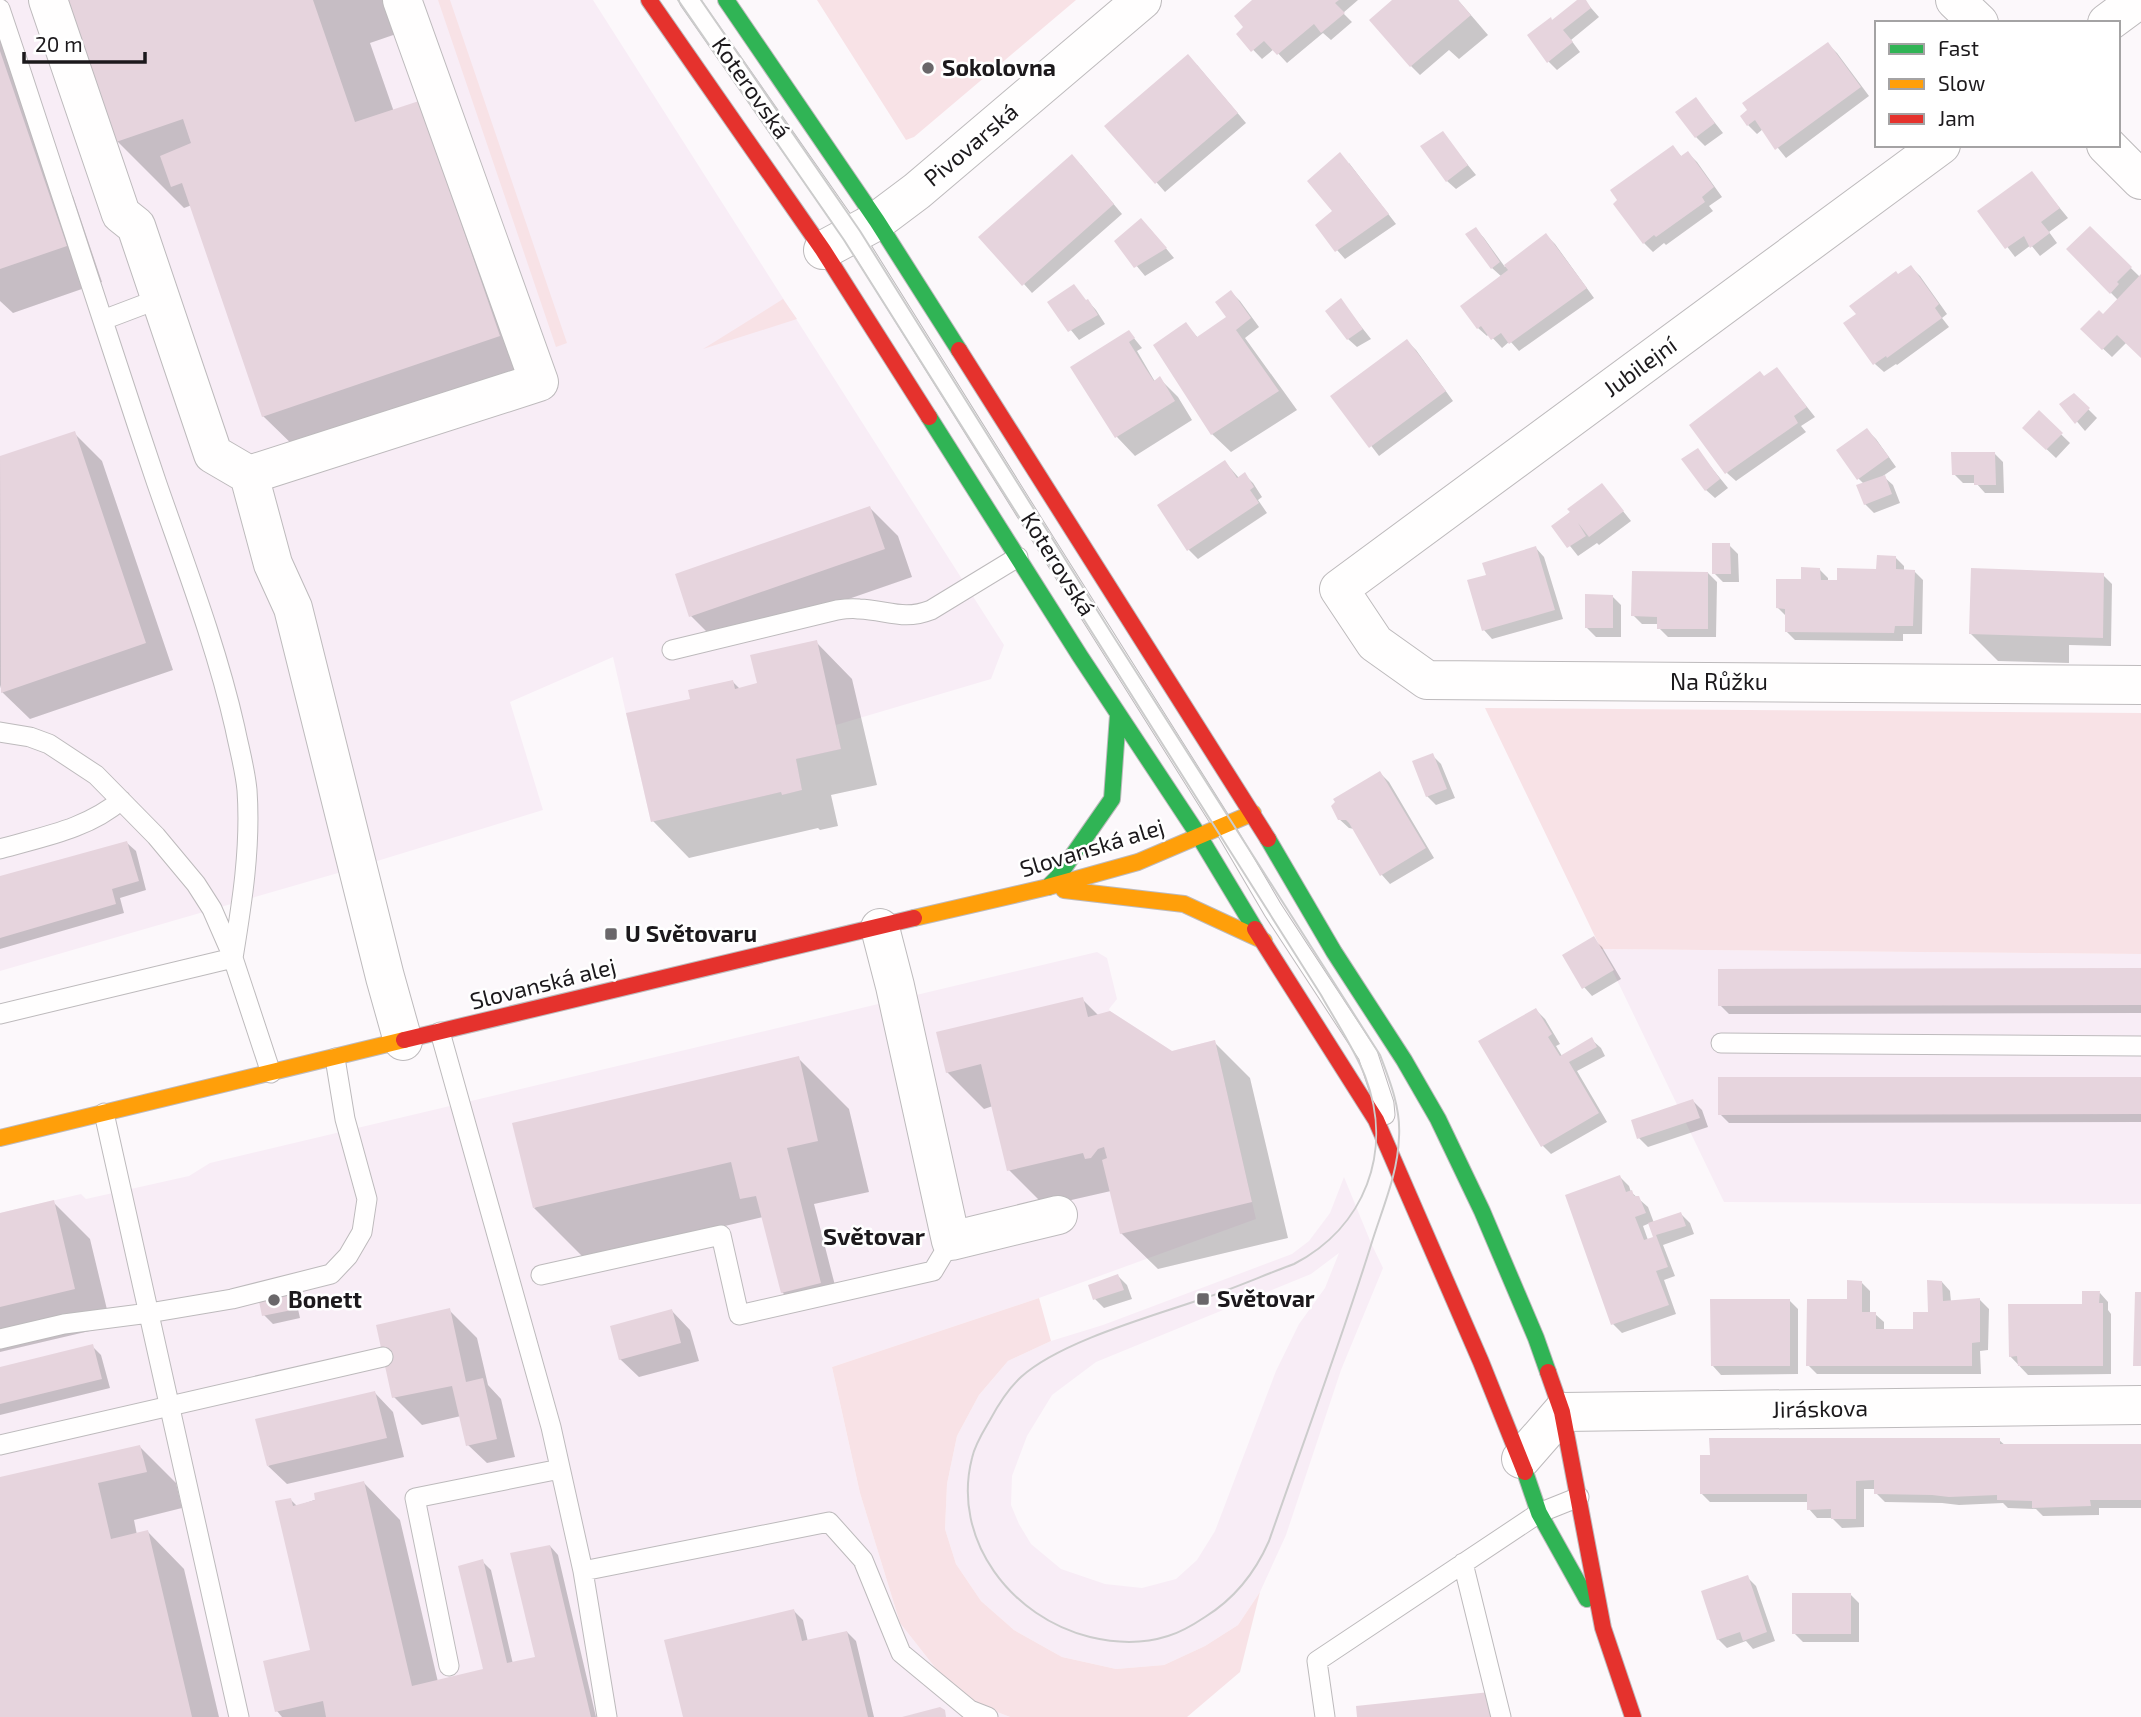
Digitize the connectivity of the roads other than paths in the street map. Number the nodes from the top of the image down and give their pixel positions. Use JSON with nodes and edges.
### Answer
{"nodes":[{"id":1,"x":48,"y":0,"type":"edge"},
{"id":2,"x":402,"y":0,"type":"edge"},
{"id":3,"x":649,"y":0,"type":"edge"},
{"id":4,"x":689,"y":0,"type":"edge"},
{"id":5,"x":726,"y":0,"type":"edge"},
{"id":6,"x":1142,"y":0,"type":"edge"},
{"id":7,"x":1955,"y":0,"type":"edge"},
{"id":8,"x":2138,"y":0,"type":"edge"},
{"id":9,"x":0,"y":9,"type":"edge"},
{"id":10,"x":1977,"y":21,"type":"edge"},
{"id":11,"x":2110,"y":21,"type":"edge"},
{"id":12,"x":1938,"y":147,"type":"edge"},
{"id":13,"x":2108,"y":147,"type":"edge"},
{"id":14,"x":2141,"y":180,"type":"edge"},
{"id":15,"x":851,"y":235,"type":"junction"},
{"id":16,"x":160,"y":298,"type":"junction"},
{"id":17,"x":103,"y":320,"type":"junction"},
{"id":18,"x":248,"y":475,"type":"junction"},
{"id":19,"x":1018,"y":557,"type":"junction"},
{"id":20,"x":1339,"y":589,"type":"joint"},
{"id":21,"x":672,"y":650,"type":"dead end"},
{"id":22,"x":2141,"y":685,"type":"edge"},
{"id":23,"x":1118,"y":715,"type":"junction"},
{"id":24,"x":0,"y":732,"type":"edge"},
{"id":25,"x":121,"y":800,"type":"junction"},
{"id":26,"x":1253,"y":813,"type":"junction"},
{"id":27,"x":1223,"y":825,"type":"junction"},
{"id":28,"x":1199,"y":836,"type":"junction"},
{"id":29,"x":0,"y":849,"type":"edge"},
{"id":30,"x":1048,"y":887,"type":"junction"},
{"id":31,"x":880,"y":928,"type":"junction"},
{"id":32,"x":1264,"y":941,"type":"junction"},
{"id":33,"x":233,"y":958,"type":"junction"},
{"id":34,"x":0,"y":1014,"type":"edge"},
{"id":35,"x":440,"y":1032,"type":"junction"},
{"id":36,"x":403,"y":1041,"type":"junction"},
{"id":37,"x":1721,"y":1043,"type":"dead end"},
{"id":38,"x":2141,"y":1046,"type":"edge"},
{"id":39,"x":335,"y":1058,"type":"junction"},
{"id":40,"x":271,"y":1073,"type":"junction"},
{"id":41,"x":104,"y":1113,"type":"junction"},
{"id":42,"x":0,"y":1138,"type":"edge"},
{"id":43,"x":1388,"y":1146,"type":"junction"},
{"id":44,"x":1058,"y":1215,"type":"dead end"},
{"id":45,"x":951,"y":1241,"type":"junction"},
{"id":46,"x":541,"y":1275,"type":"dead end"},
{"id":47,"x":149,"y":1313,"type":"junction"},
{"id":48,"x":0,"y":1339,"type":"edge"},
{"id":49,"x":383,"y":1357,"type":"dead end"},
{"id":50,"x":2141,"y":1405,"type":"edge"},
{"id":51,"x":169,"y":1406,"type":"junction"},
{"id":52,"x":1562,"y":1412,"type":"junction"},
{"id":53,"x":0,"y":1445,"type":"edge"},
{"id":54,"x":1521,"y":1459,"type":"junction"},
{"id":55,"x":560,"y":1469,"type":"junction"},
{"id":56,"x":1579,"y":1497,"type":"junction"},
{"id":57,"x":1539,"y":1513,"type":"junction"},
{"id":58,"x":1463,"y":1563,"type":"junction"},
{"id":59,"x":583,"y":1572,"type":"junction"},
{"id":60,"x":1603,"y":1628,"type":"junction"},
{"id":61,"x":449,"y":1666,"type":"dead end"},
{"id":62,"x":239,"y":1717,"type":"edge"},
{"id":63,"x":607,"y":1717,"type":"edge"},
{"id":64,"x":988,"y":1717,"type":"edge"},
{"id":65,"x":1325,"y":1717,"type":"edge"},
{"id":66,"x":1501,"y":1717,"type":"edge"},
{"id":67,"x":1633,"y":1717,"type":"edge"}],
"edges":[{"from":1,"to":16,"type":"street"},
{"from":2,"to":18,"type":"street"},
{"from":3,"to":15,"type":"street","name":"Koterovská"},
{"from":4,"to":15,"type":"lane","name":"Koterovská"},
{"from":5,"to":15,"type":"street","name":"Koterovská"},
{"from":6,"to":15,"type":"street","name":"Pivovarská"},
{"from":7,"to":10,"type":"street"},
{"from":8,"to":11,"type":"street"},
{"from":9,"to":17,"type":"lane"},
{"from":12,"to":20,"type":"street","name":"Jubilejní"},
{"from":13,"to":14,"type":"street"},
{"from":15,"to":19,"type":"street","name":"Koterovská"},
{"from":15,"to":26,"type":"street","name":"Koterovská"},
{"from":15,"to":27,"type":"lane","name":"Koterovská"},
{"from":16,"to":17,"type":"lane"},
{"from":16,"to":18,"type":"street"},
{"from":17,"to":33,"type":"lane"},
{"from":18,"to":36,"type":"street"},
{"from":19,"to":21,"type":"lane"},
{"from":19,"to":23,"type":"street","name":"Koterovská"},
{"from":20,"to":22,"type":"street","name":"Na Růžku"},
{"from":23,"to":28,"type":"street","name":"Koterovská"},
{"from":23,"to":30,"type":"street"},
{"from":24,"to":25,"type":"lane"},
{"from":25,"to":29,"type":"lane"},
{"from":25,"to":33,"type":"lane"},
{"from":26,"to":27,"type":"street","name":"Slovanská alej"},
{"from":26,"to":52,"type":"street","name":"Koterovská"},
{"from":27,"to":28,"type":"street","name":"Slovanská alej"},
{"from":27,"to":43,"type":"lane","name":"Koterovská"},
{"from":28,"to":30,"type":"street","name":"Slovanská alej"},
{"from":28,"to":32,"type":"street","name":"Koterovská"},
{"from":30,"to":31,"type":"street","name":"Slovanská alej"},
{"from":30,"to":32,"type":"street"},
{"from":31,"to":35,"type":"street","name":"Slovanská alej"},
{"from":31,"to":45,"type":"street"},
{"from":32,"to":43,"type":"street","name":"Koterovská"},
{"from":33,"to":34,"type":"lane"},
{"from":33,"to":40,"type":"lane"},
{"from":35,"to":36,"type":"street","name":"Slovanská alej"},
{"from":35,"to":55,"type":"lane"},
{"from":36,"to":39,"type":"street","name":"Slovanská alej"},
{"from":37,"to":38,"type":"lane"},
{"from":39,"to":40,"type":"street","name":"Slovanská alej"},
{"from":39,"to":47,"type":"lane"},
{"from":40,"to":41,"type":"street","name":"Slovanská alej"},
{"from":41,"to":42,"type":"street","name":"Slovanská alej"},
{"from":41,"to":47,"type":"lane"},
{"from":43,"to":54,"type":"street","name":"Koterovská"},
{"from":44,"to":45,"type":"street"},
{"from":45,"to":46,"type":"lane"},
{"from":47,"to":48,"type":"lane"},
{"from":47,"to":51,"type":"lane"},
{"from":49,"to":51,"type":"lane"},
{"from":50,"to":52,"type":"street","name":"Jiráskova"},
{"from":51,"to":53,"type":"lane"},
{"from":51,"to":62,"type":"lane"},
{"from":52,"to":54,"type":"street"},
{"from":52,"to":56,"type":"street","name":"Koterovská"},
{"from":54,"to":57,"type":"street","name":"Koterovská"},
{"from":55,"to":59,"type":"lane"},
{"from":55,"to":61,"type":"lane"},
{"from":56,"to":57,"type":"lane"},
{"from":56,"to":60,"type":"street","name":"Koterovská"},
{"from":57,"to":58,"type":"lane"},
{"from":57,"to":60,"type":"street","name":"Koterovská"},
{"from":58,"to":65,"type":"lane"},
{"from":58,"to":66,"type":"lane"},
{"from":59,"to":63,"type":"lane"},
{"from":59,"to":64,"type":"lane"},
{"from":60,"to":67,"type":"street"}]}
